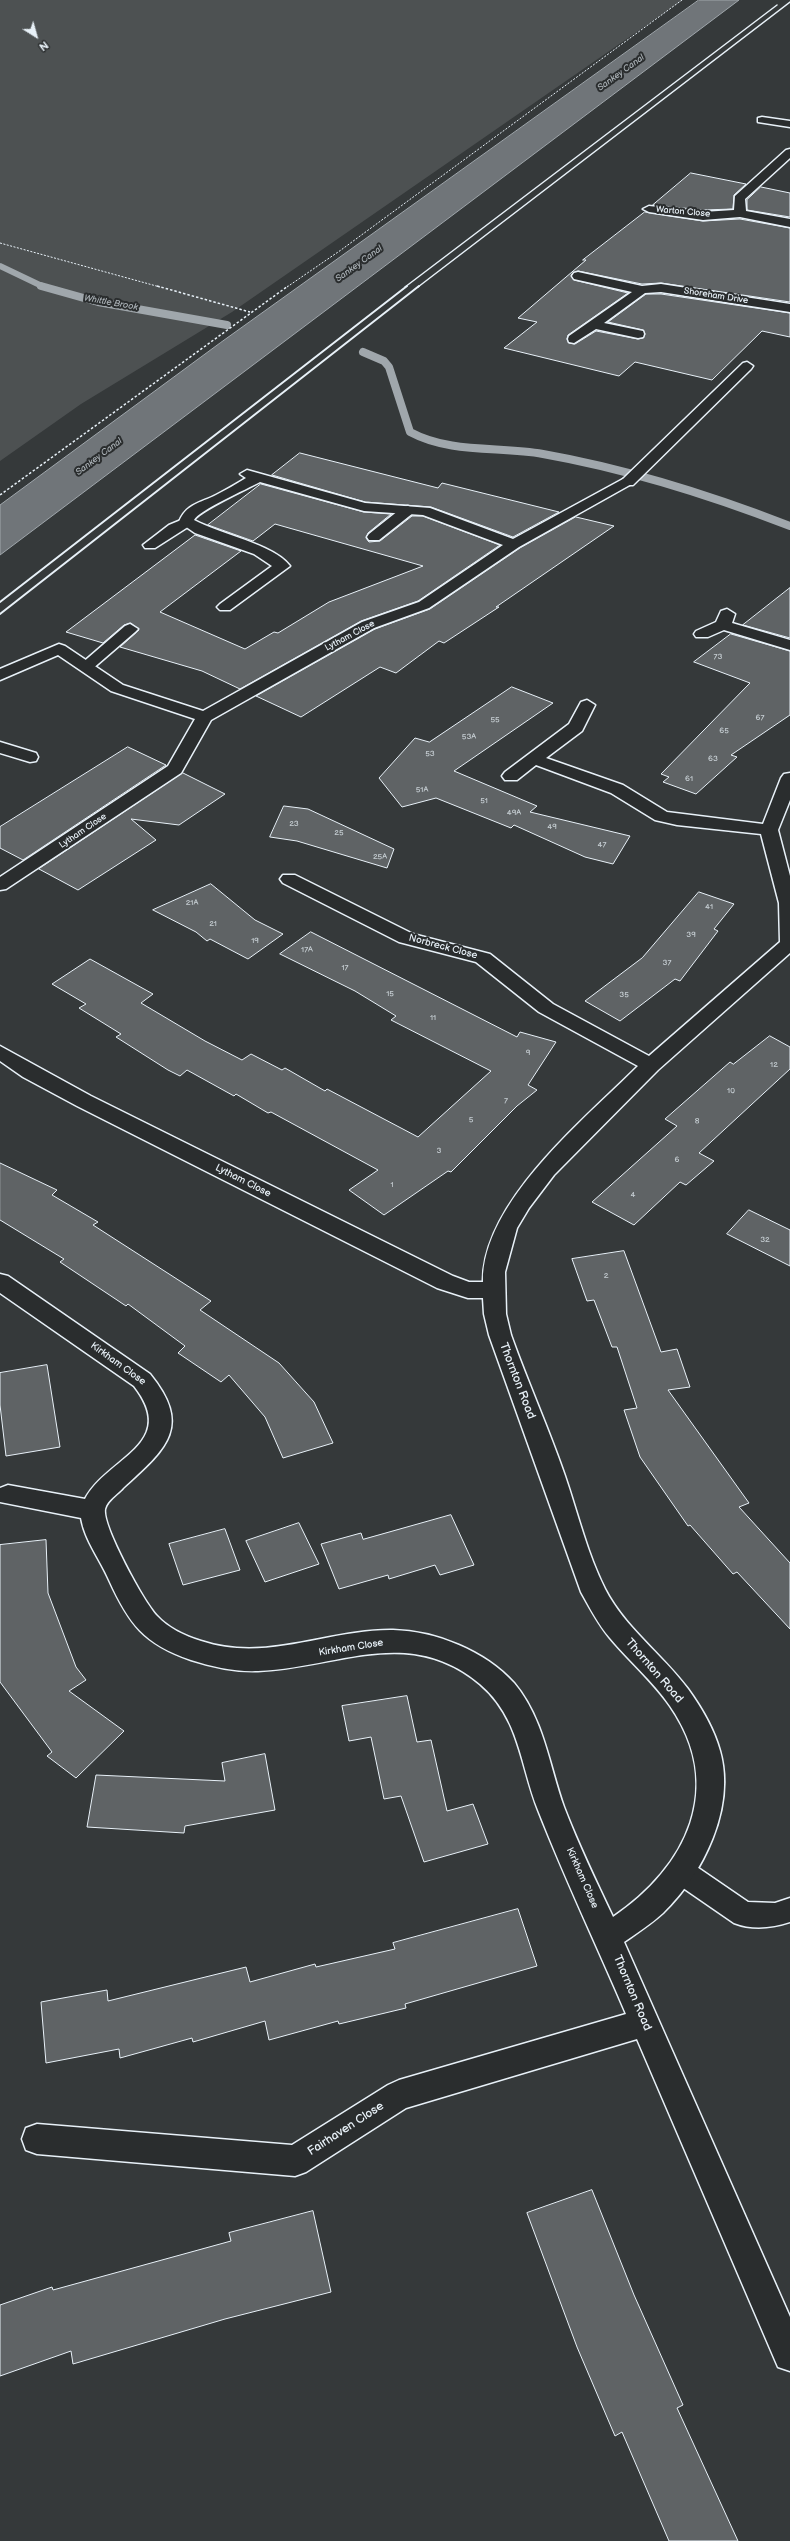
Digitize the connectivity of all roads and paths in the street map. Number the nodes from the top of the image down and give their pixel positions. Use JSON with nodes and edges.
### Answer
{"nodes":[{"id":1,"x":682,"y":0,"type":"edge"},
{"id":2,"x":762,"y":120,"type":"dead end"},
{"id":3,"x":790,"y":124,"type":"edge"},
{"id":4,"x":790,"y":152,"type":"edge"},
{"id":5,"x":649,"y":209,"type":"dead end"},
{"id":6,"x":740,"y":213,"type":"junction"},
{"id":7,"x":790,"y":223,"type":"edge"},
{"id":8,"x":0,"y":243,"type":"edge"},
{"id":9,"x":578,"y":276,"type":"dead end"},
{"id":10,"x":642,"y":290,"type":"junction"},
{"id":11,"x":790,"y":308,"type":"edge"},
{"id":12,"x":250,"y":312,"type":"junction"},
{"id":13,"x":596,"y":325,"type":"junction"},
{"id":14,"x":638,"y":334,"type":"dead end"},
{"id":15,"x":574,"y":339,"type":"dead end"},
{"id":16,"x":747,"y":366,"type":"dead end"},
{"id":17,"x":628,"y":482,"type":"joint"},
{"id":18,"x":0,"y":494,"type":"edge"},
{"id":19,"x":408,"y":510,"type":"junction"},
{"id":20,"x":186,"y":522,"type":"junction"},
{"id":21,"x":374,"y":537,"type":"dead end"},
{"id":22,"x":514,"y":544,"type":"junction"},
{"id":23,"x":150,"y":545,"type":"dead end"},
{"id":24,"x":225,"y":607,"type":"dead end"},
{"id":25,"x":130,"y":629,"type":"dead end"},
{"id":26,"x":702,"y":634,"type":"dead end"},
{"id":27,"x":790,"y":645,"type":"edge"},
{"id":28,"x":86,"y":667,"type":"junction"},
{"id":29,"x":0,"y":676,"type":"edge"},
{"id":30,"x":587,"y":705,"type":"dead end"},
{"id":31,"x":205,"y":717,"type":"junction"},
{"id":32,"x":0,"y":747,"type":"edge"},
{"id":33,"x":30,"y":757,"type":"dead end"},
{"id":34,"x":534,"y":759,"type":"junction"},
{"id":35,"x":511,"y":776,"type":"dead end"},
{"id":36,"x":790,"y":778,"type":"edge"},
{"id":37,"x":769,"y":830,"type":"junction"},
{"id":38,"x":289,"y":879,"type":"dead end"},
{"id":39,"x":0,"y":886,"type":"edge"},
{"id":40,"x":789,"y":944,"type":"edge"},
{"id":41,"x":0,"y":1052,"type":"edge"},
{"id":42,"x":650,"y":1065,"type":"junction"},
{"id":43,"x":0,"y":1282,"type":"edge"},
{"id":44,"x":494,"y":1290,"type":"junction"},
{"id":45,"x":8,"y":1495,"type":"dead end"},
{"id":46,"x":92,"y":1510,"type":"junction"},
{"id":47,"x":682,"y":1872,"type":"junction"},
{"id":48,"x":790,"y":1910,"type":"edge"},
{"id":49,"x":608,"y":1937,"type":"junction"},
{"id":50,"x":645,"y":2023,"type":"junction"},
{"id":51,"x":37,"y":2139,"type":"dead end"},
{"id":52,"x":790,"y":2355,"type":"edge"}],
"edges":[{"from":1,"to":12,"type":"path"},
{"from":2,"to":3,"type":"street"},
{"from":4,"to":6,"type":"street"},
{"from":5,"to":6,"type":"street","name":"Warton Close"},
{"from":6,"to":7,"type":"street","name":"Warton Close"},
{"from":8,"to":12,"type":"path"},
{"from":9,"to":10,"type":"street","name":"Shoreham Drive"},
{"from":10,"to":11,"type":"street","name":"Shoreham Drive"},
{"from":10,"to":13,"type":"street"},
{"from":12,"to":18,"type":"path"},
{"from":13,"to":14,"type":"street"},
{"from":13,"to":15,"type":"street"},
{"from":16,"to":17,"type":"lane"},
{"from":17,"to":22,"type":"street","name":"Lytham Close"},
{"from":19,"to":20,"type":"street"},
{"from":19,"to":21,"type":"lane"},
{"from":19,"to":22,"type":"street"},
{"from":20,"to":23,"type":"lane"},
{"from":20,"to":24,"type":"street"},
{"from":22,"to":31,"type":"street","name":"Lytham Close"},
{"from":25,"to":28,"type":"lane"},
{"from":26,"to":27,"type":"street"},
{"from":28,"to":29,"type":"street"},
{"from":28,"to":31,"type":"street"},
{"from":30,"to":34,"type":"street"},
{"from":31,"to":39,"type":"street","name":"Lytham Close"},
{"from":32,"to":33,"type":"street"},
{"from":34,"to":35,"type":"street"},
{"from":34,"to":37,"type":"street"},
{"from":36,"to":37,"type":"street"},
{"from":37,"to":40,"type":"street"},
{"from":38,"to":42,"type":"street","name":"Norbreck Close"},
{"from":40,"to":42,"type":"street"},
{"from":41,"to":44,"type":"street","name":"Lytham Close"},
{"from":42,"to":44,"type":"street"},
{"from":43,"to":46,"type":"street","name":"Kirkham Close"},
{"from":44,"to":47,"type":"street","name":"Thornton Road"},
{"from":45,"to":46,"type":"street"},
{"from":46,"to":49,"type":"street","name":"Kirkham Close"},
{"from":47,"to":48,"type":"lane"},
{"from":47,"to":49,"type":"street","name":"Thornton Road"},
{"from":49,"to":50,"type":"street","name":"Thornton Road"},
{"from":50,"to":51,"type":"street","name":"Fairhaven Close"},
{"from":50,"to":52,"type":"street","name":"Thornton Road"}]}
